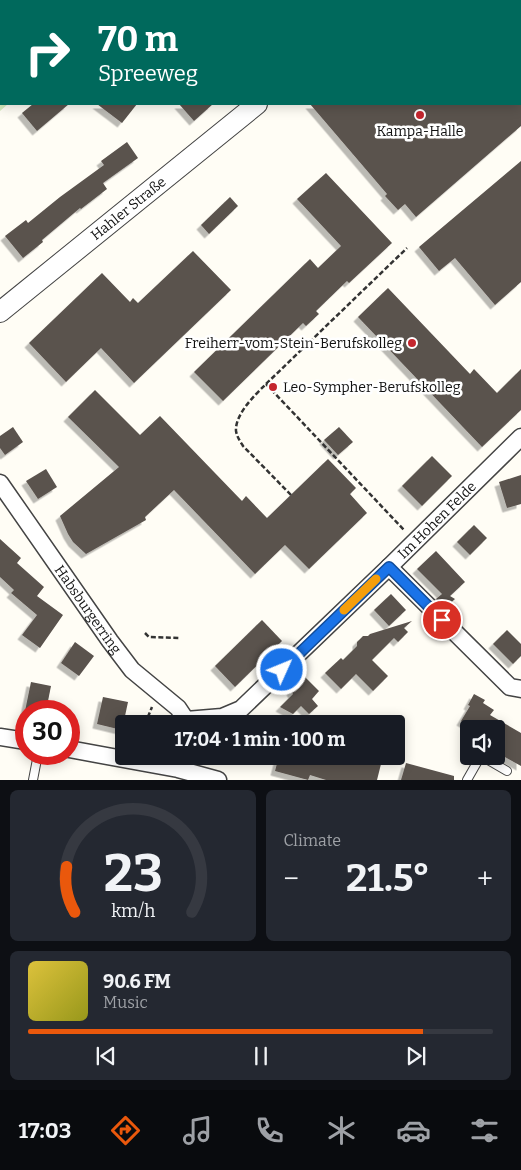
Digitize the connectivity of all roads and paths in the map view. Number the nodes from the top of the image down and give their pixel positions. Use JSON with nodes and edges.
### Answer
{"nodes":[{"id":1,"x":256,"y":105,"type":"edge"},
{"id":2,"x":408,"y":248,"type":"dead end"},
{"id":3,"x":0,"y":312,"type":"edge"},
{"id":4,"x":266,"y":384,"type":"junction"},
{"id":5,"x":521,"y":437,"type":"edge"},
{"id":6,"x":0,"y":483,"type":"edge"},
{"id":7,"x":291,"y":495,"type":"dead end"},
{"id":8,"x":415,"y":542,"type":"junction"},
{"id":9,"x":389,"y":567,"type":"junction"},
{"id":10,"x":144,"y":633,"type":"dead end"},
{"id":11,"x":179,"y":638,"type":"dead end"},
{"id":12,"x":521,"y":689,"type":"edge"},
{"id":13,"x":182,"y":715,"type":"edge"},
{"id":14,"x":227,"y":715,"type":"edge"},
{"id":15,"x":0,"y":737,"type":"edge"},
{"id":16,"x":15,"y":739,"type":"edge"},
{"id":17,"x":80,"y":750,"type":"edge"},
{"id":18,"x":115,"y":755,"type":"edge"},
{"id":19,"x":36,"y":765,"type":"edge"},
{"id":20,"x":183,"y":765,"type":"edge"},
{"id":21,"x":507,"y":771,"type":"dead end"},
{"id":22,"x":202,"y":778,"type":"edge"},
{"id":23,"x":33,"y":780,"type":"edge"},
{"id":24,"x":218,"y":780,"type":"edge"},
{"id":25,"x":466,"y":780,"type":"edge"}],
"edges":[{"from":1,"to":3,"type":"street","name":"Hahler Straße"},
{"from":2,"to":4,"type":"path"},
{"from":4,"to":7,"type":"path"},
{"from":4,"to":8,"type":"path"},
{"from":5,"to":8,"type":"street","name":"Im Hohen Felde"},
{"from":6,"to":13,"type":"street","name":"Habsburgerring"},
{"from":8,"to":9,"type":"street","name":"Im Hohen Felde"},
{"from":9,"to":12,"type":"street"},
{"from":9,"to":14,"type":"street","name":"Im Hohen Felde"},
{"from":10,"to":11,"type":"path"},
{"from":15,"to":16,"type":"street"},
{"from":17,"to":18,"type":"street"},
{"from":19,"to":23,"type":"lane"},
{"from":20,"to":22,"type":"street"},
{"from":21,"to":25,"type":"lane"},
{"from":22,"to":24,"type":"street"}]}
